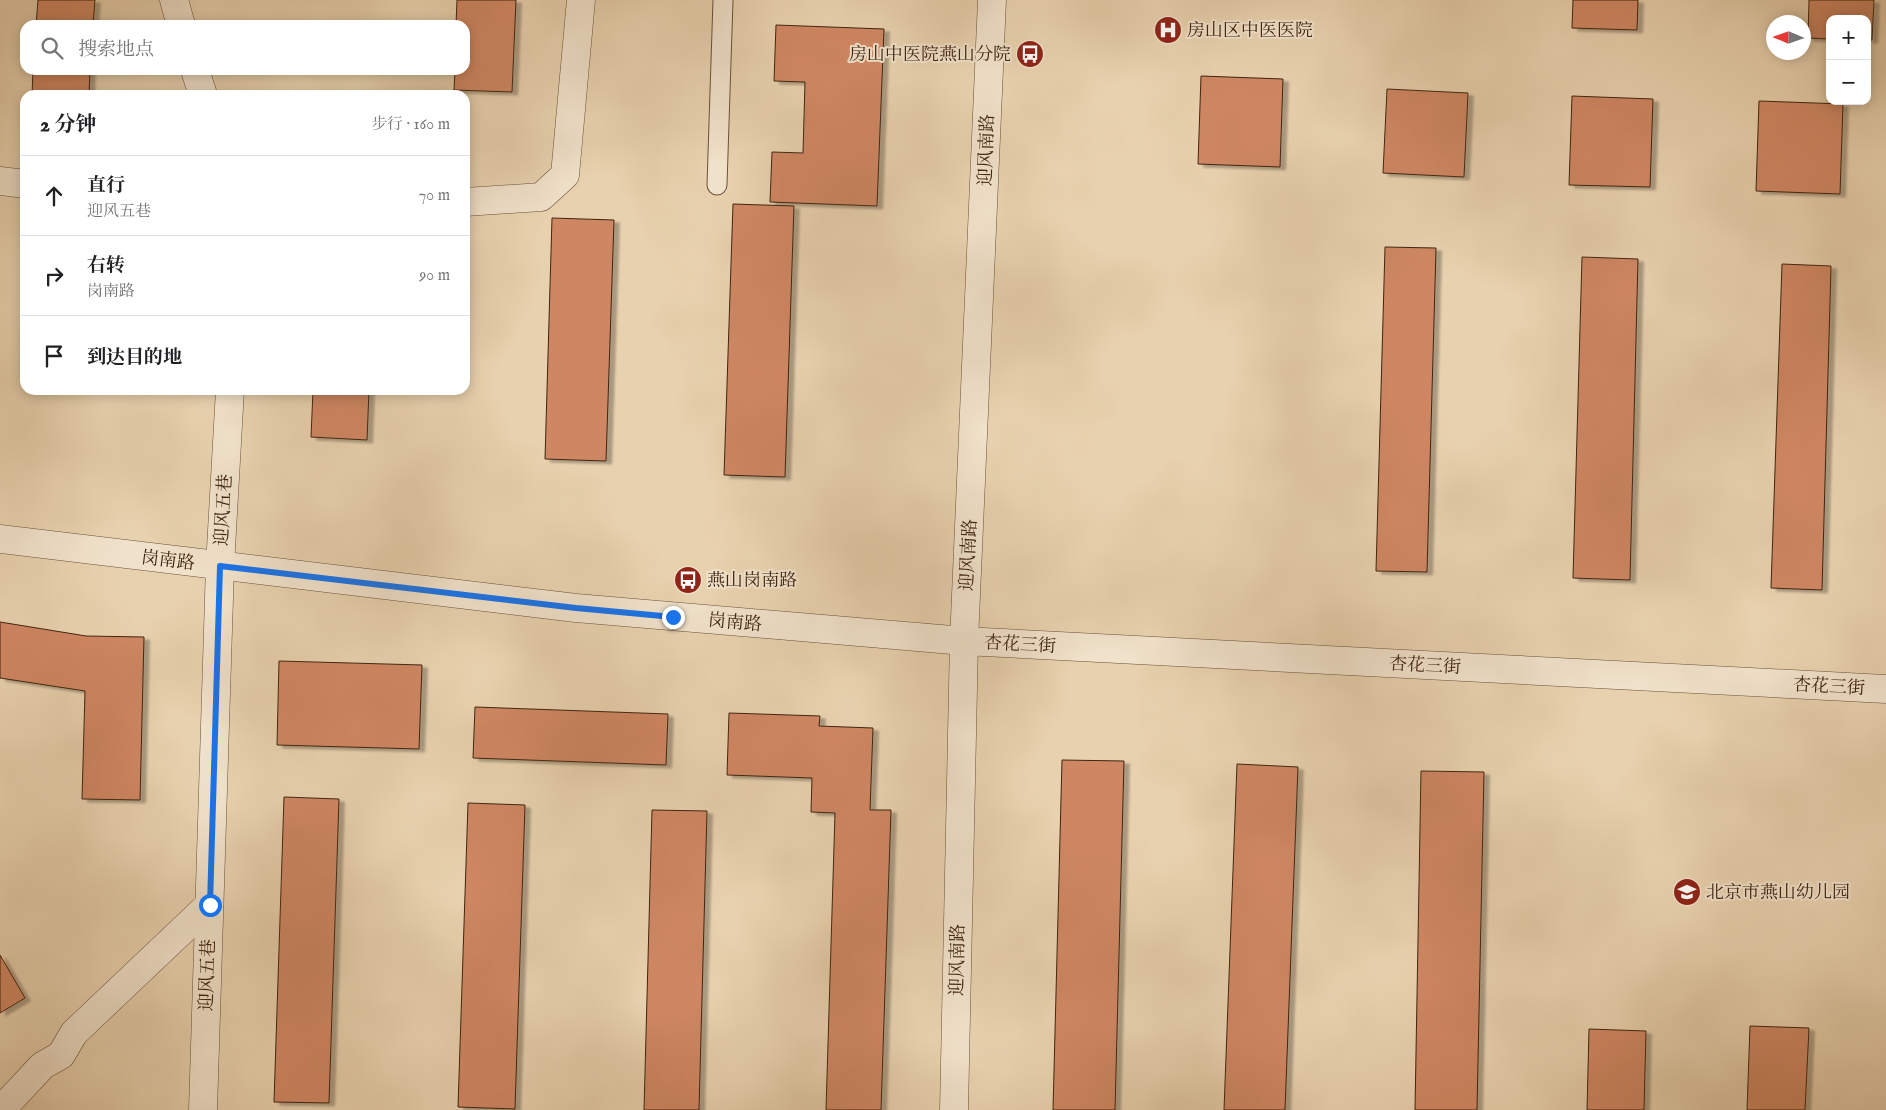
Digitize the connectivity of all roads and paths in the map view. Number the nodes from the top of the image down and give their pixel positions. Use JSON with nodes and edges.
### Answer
{"nodes":[{"id":1,"x":174,"y":0,"type":"edge"},
{"id":2,"x":581,"y":0,"type":"edge"},
{"id":3,"x":724,"y":0,"type":"edge"},
{"id":4,"x":992,"y":0,"type":"edge"},
{"id":5,"x":180,"y":20,"type":"edge"},
{"id":6,"x":197,"y":75,"type":"edge"},
{"id":7,"x":201,"y":90,"type":"edge"},
{"id":8,"x":0,"y":181,"type":"edge"},
{"id":9,"x":20,"y":183,"type":"edge"},
{"id":10,"x":718,"y":185,"type":"dead end"},
{"id":11,"x":470,"y":202,"type":"edge"},
{"id":12,"x":230,"y":395,"type":"edge"},
{"id":13,"x":0,"y":538,"type":"edge"},
{"id":14,"x":220,"y":566,"type":"junction"},
{"id":15,"x":964,"y":641,"type":"junction"},
{"id":16,"x":1886,"y":689,"type":"edge"},
{"id":17,"x":210,"y":905,"type":"junction"},
{"id":18,"x":2,"y":1110,"type":"edge"},
{"id":19,"x":203,"y":1110,"type":"edge"},
{"id":20,"x":954,"y":1110,"type":"edge"}],
"edges":[{"from":1,"to":5,"type":"street"},
{"from":2,"to":11,"type":"street"},
{"from":3,"to":10,"type":"lane"},
{"from":4,"to":15,"type":"street","name":"迎风南路"},
{"from":6,"to":7,"type":"street"},
{"from":8,"to":9,"type":"street"},
{"from":12,"to":14,"type":"street","name":"迎风五巷"},
{"from":13,"to":14,"type":"street","name":"岗南路"},
{"from":14,"to":15,"type":"street","name":"岗南路"},
{"from":14,"to":17,"type":"street","name":"迎风五巷"},
{"from":15,"to":16,"type":"street","name":"杏花三街"},
{"from":15,"to":20,"type":"street","name":"迎风南路"},
{"from":17,"to":18,"type":"street"},
{"from":17,"to":19,"type":"street","name":"迎风五巷"}]}
